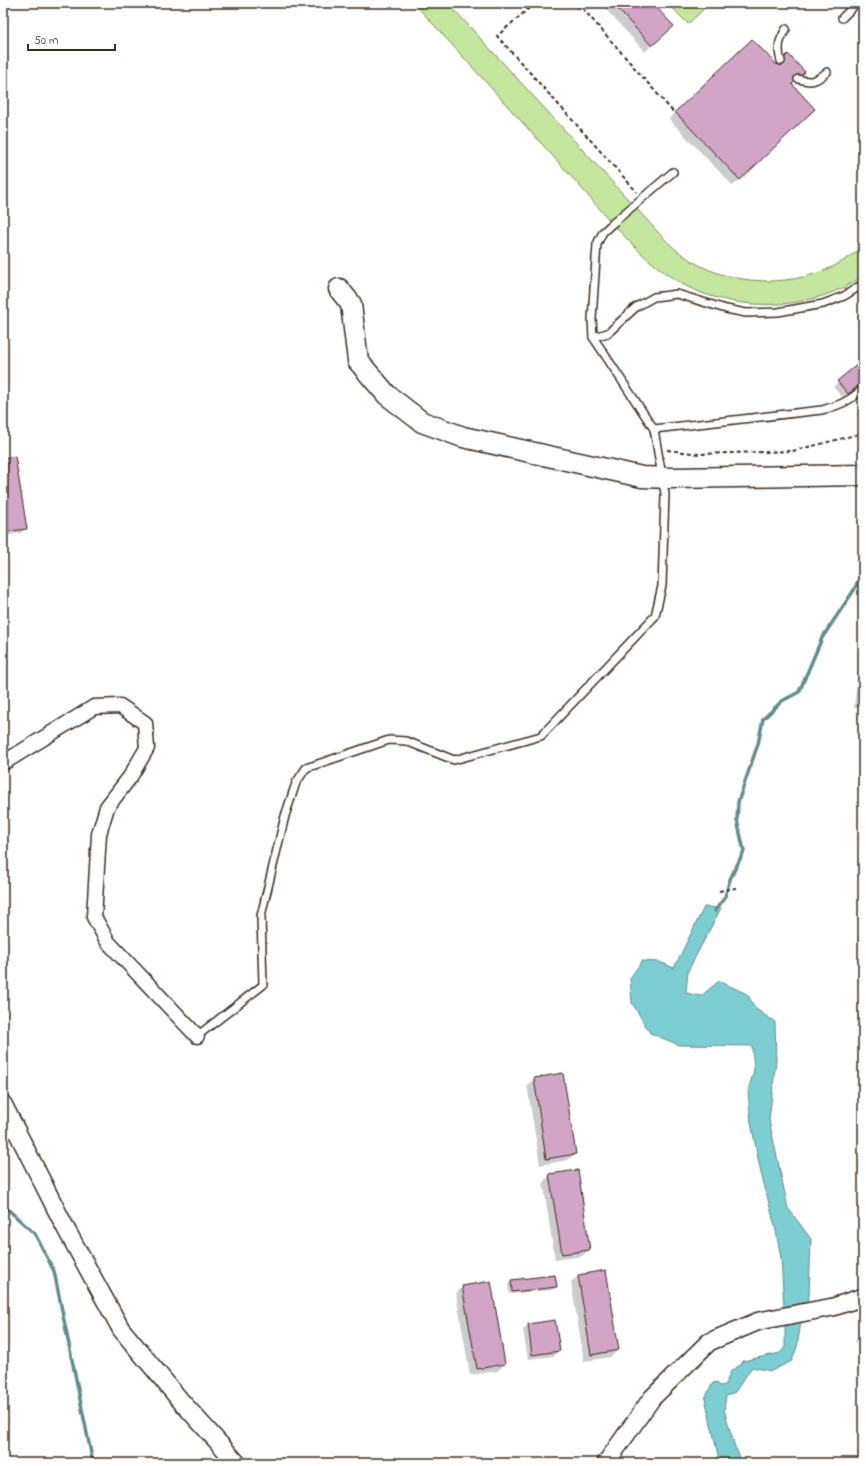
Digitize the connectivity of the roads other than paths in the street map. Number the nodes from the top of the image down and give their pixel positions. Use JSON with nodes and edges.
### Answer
{"nodes":[{"id":1,"x":857,"y":3,"type":"edge"},
{"id":2,"x":842,"y":18,"type":"dead end"},
{"id":3,"x":786,"y":29,"type":"dead end"},
{"id":4,"x":781,"y":61,"type":"dead end"},
{"id":5,"x":827,"y":72,"type":"dead end"},
{"id":6,"x":798,"y":79,"type":"dead end"},
{"id":7,"x":673,"y":172,"type":"dead end"},
{"id":8,"x":863,"y":284,"type":"edge"},
{"id":9,"x":339,"y":289,"type":"dead end"},
{"id":10,"x":593,"y":337,"type":"junction"},
{"id":11,"x":863,"y":389,"type":"edge"},
{"id":12,"x":654,"y":429,"type":"junction"},
{"id":13,"x":863,"y":475,"type":"edge"},
{"id":14,"x":662,"y":477,"type":"junction"},
{"id":15,"x":3,"y":763,"type":"edge"},
{"id":16,"x":197,"y":1036,"type":"joint"},
{"id":17,"x":3,"y":1104,"type":"edge"},
{"id":18,"x":863,"y":1297,"type":"edge"},
{"id":19,"x":237,"y":1463,"type":"edge"},
{"id":20,"x":606,"y":1463,"type":"edge"}],
"edges":[{"from":1,"to":2,"type":"lane"},
{"from":3,"to":4,"type":"lane"},
{"from":5,"to":6,"type":"lane"},
{"from":7,"to":10,"type":"lane"},
{"from":8,"to":10,"type":"lane"},
{"from":9,"to":14,"type":"main road"},
{"from":10,"to":12,"type":"lane"},
{"from":11,"to":12,"type":"lane"},
{"from":12,"to":14,"type":"lane"},
{"from":13,"to":14,"type":"main road"},
{"from":14,"to":16,"type":"lane"},
{"from":15,"to":16,"type":"street"},
{"from":17,"to":19,"type":"street"},
{"from":18,"to":20,"type":"street"}]}
